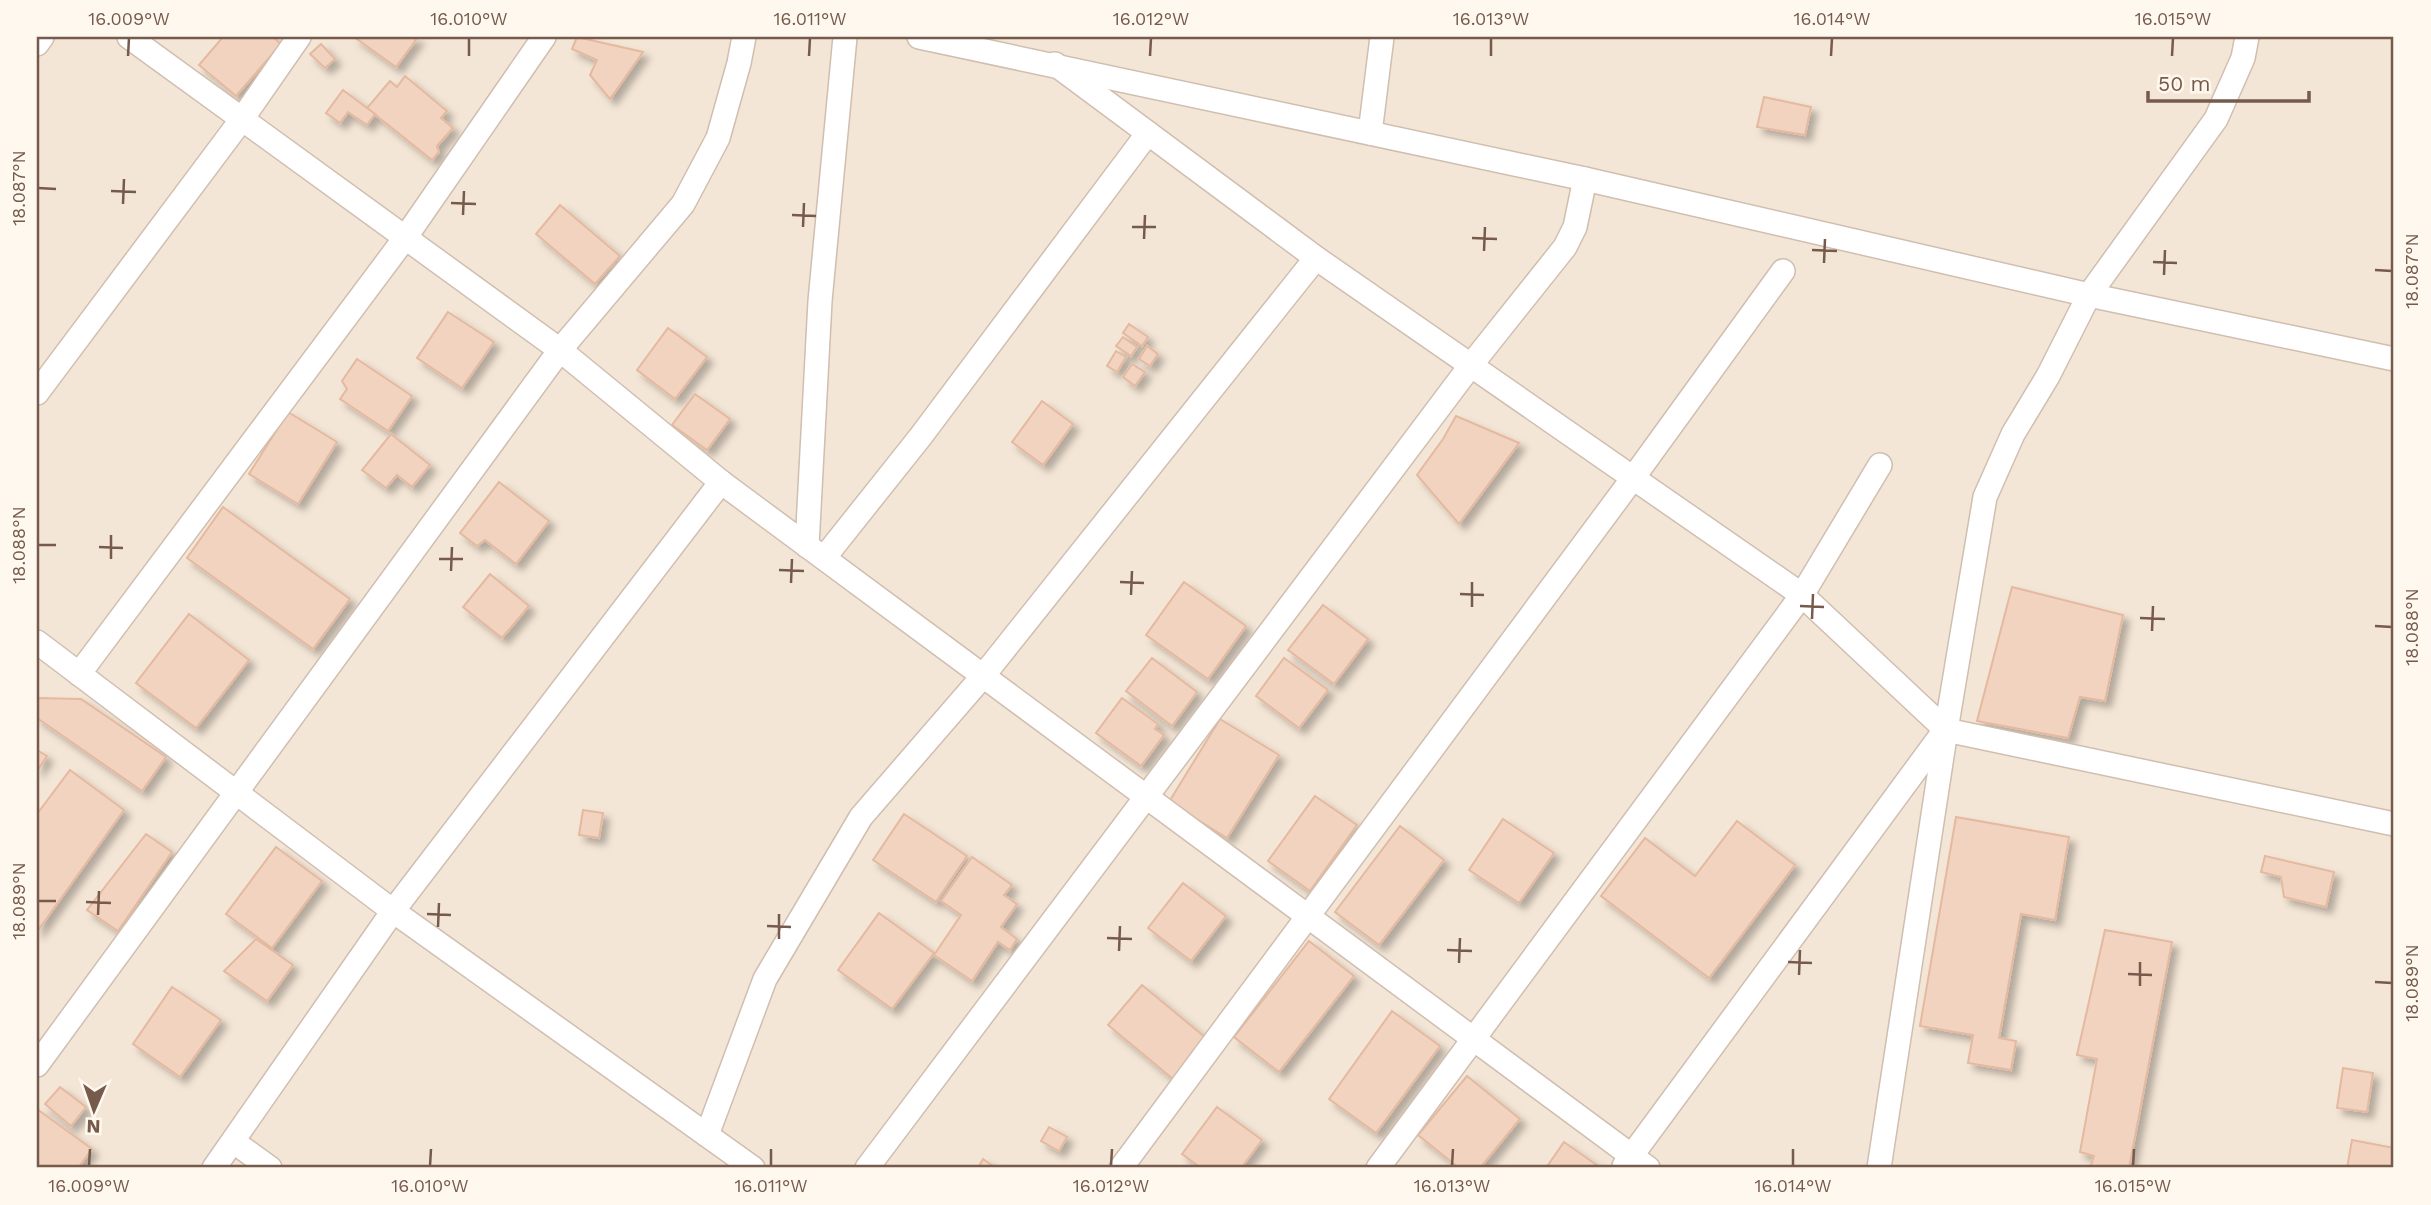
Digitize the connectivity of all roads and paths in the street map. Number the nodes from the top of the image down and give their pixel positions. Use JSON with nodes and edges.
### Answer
{"nodes":[{"id":1,"x":42,"y":37,"type":"edge"},
{"id":2,"x":129,"y":37,"type":"edge"},
{"id":3,"x":299,"y":37,"type":"edge"},
{"id":4,"x":544,"y":37,"type":"edge"},
{"id":5,"x":744,"y":37,"type":"edge"},
{"id":6,"x":845,"y":37,"type":"edge"},
{"id":7,"x":919,"y":37,"type":"edge"},
{"id":8,"x":1382,"y":37,"type":"edge"},
{"id":9,"x":2248,"y":37,"type":"edge"},
{"id":10,"x":37,"y":44,"type":"edge"},
{"id":11,"x":1055,"y":64,"type":"junction"},
{"id":12,"x":242,"y":119,"type":"junction"},
{"id":13,"x":1148,"y":133,"type":"junction"},
{"id":14,"x":1370,"y":133,"type":"junction"},
{"id":15,"x":1585,"y":179,"type":"junction"},
{"id":16,"x":405,"y":237,"type":"junction"},
{"id":17,"x":1316,"y":258,"type":"junction"},
{"id":18,"x":1783,"y":271,"type":"dead end"},
{"id":19,"x":2089,"y":295,"type":"junction"},
{"id":20,"x":560,"y":350,"type":"junction"},
{"id":21,"x":2394,"y":359,"type":"edge"},
{"id":22,"x":1471,"y":365,"type":"junction"},
{"id":23,"x":37,"y":393,"type":"edge"},
{"id":24,"x":1880,"y":465,"type":"dead end"},
{"id":25,"x":1633,"y":478,"type":"junction"},
{"id":26,"x":721,"y":482,"type":"junction"},
{"id":27,"x":816,"y":552,"type":"junction"},
{"id":28,"x":1802,"y":595,"type":"junction"},
{"id":29,"x":37,"y":642,"type":"edge"},
{"id":30,"x":79,"y":674,"type":"junction"},
{"id":31,"x":983,"y":676,"type":"junction"},
{"id":32,"x":1945,"y":730,"type":"junction"},
{"id":33,"x":236,"y":794,"type":"junction"},
{"id":34,"x":1146,"y":797,"type":"junction"},
{"id":35,"x":2394,"y":824,"type":"edge"},
{"id":36,"x":393,"y":911,"type":"junction"},
{"id":37,"x":1309,"y":917,"type":"junction"},
{"id":38,"x":1475,"y":1040,"type":"junction"},
{"id":39,"x":37,"y":1065,"type":"edge"},
{"id":40,"x":707,"y":1135,"type":"junction"},
{"id":41,"x":234,"y":1142,"type":"junction"},
{"id":42,"x":1634,"y":1164,"type":"edge"},
{"id":43,"x":214,"y":1168,"type":"edge"},
{"id":44,"x":270,"y":1168,"type":"edge"},
{"id":45,"x":753,"y":1168,"type":"edge"},
{"id":46,"x":867,"y":1168,"type":"edge"},
{"id":47,"x":1121,"y":1168,"type":"edge"},
{"id":48,"x":1378,"y":1168,"type":"edge"},
{"id":49,"x":1882,"y":1168,"type":"edge"}],
"edges":[{"from":1,"to":10,"type":"street"},
{"from":2,"to":12,"type":"street"},
{"from":3,"to":12,"type":"street"},
{"from":4,"to":16,"type":"street"},
{"from":5,"to":20,"type":"street"},
{"from":6,"to":27,"type":"street"},
{"from":7,"to":11,"type":"street"},
{"from":8,"to":14,"type":"street"},
{"from":9,"to":19,"type":"street"},
{"from":11,"to":13,"type":"street"},
{"from":11,"to":14,"type":"street"},
{"from":12,"to":16,"type":"street"},
{"from":12,"to":23,"type":"street"},
{"from":13,"to":17,"type":"street"},
{"from":13,"to":27,"type":"street"},
{"from":14,"to":15,"type":"street"},
{"from":15,"to":19,"type":"street"},
{"from":15,"to":22,"type":"street"},
{"from":16,"to":20,"type":"street"},
{"from":16,"to":30,"type":"street"},
{"from":17,"to":22,"type":"street"},
{"from":17,"to":31,"type":"street"},
{"from":18,"to":25,"type":"street"},
{"from":19,"to":21,"type":"street"},
{"from":19,"to":32,"type":"street"},
{"from":20,"to":26,"type":"street"},
{"from":20,"to":33,"type":"street"},
{"from":22,"to":25,"type":"street"},
{"from":22,"to":34,"type":"street"},
{"from":24,"to":28,"type":"street"},
{"from":25,"to":28,"type":"street"},
{"from":25,"to":37,"type":"street"},
{"from":26,"to":27,"type":"street"},
{"from":26,"to":36,"type":"street"},
{"from":27,"to":31,"type":"street"},
{"from":28,"to":32,"type":"street"},
{"from":28,"to":38,"type":"street"},
{"from":29,"to":30,"type":"street"},
{"from":30,"to":33,"type":"street"},
{"from":31,"to":34,"type":"street"},
{"from":31,"to":40,"type":"street"},
{"from":32,"to":35,"type":"street"},
{"from":32,"to":42,"type":"street"},
{"from":32,"to":49,"type":"street"},
{"from":33,"to":36,"type":"street"},
{"from":33,"to":39,"type":"street"},
{"from":34,"to":37,"type":"street"},
{"from":34,"to":46,"type":"street"},
{"from":36,"to":40,"type":"street"},
{"from":36,"to":41,"type":"street"},
{"from":37,"to":38,"type":"street"},
{"from":37,"to":47,"type":"street"},
{"from":38,"to":42,"type":"street"},
{"from":38,"to":48,"type":"street"},
{"from":40,"to":45,"type":"street"},
{"from":41,"to":43,"type":"street"},
{"from":41,"to":44,"type":"street"}]}
